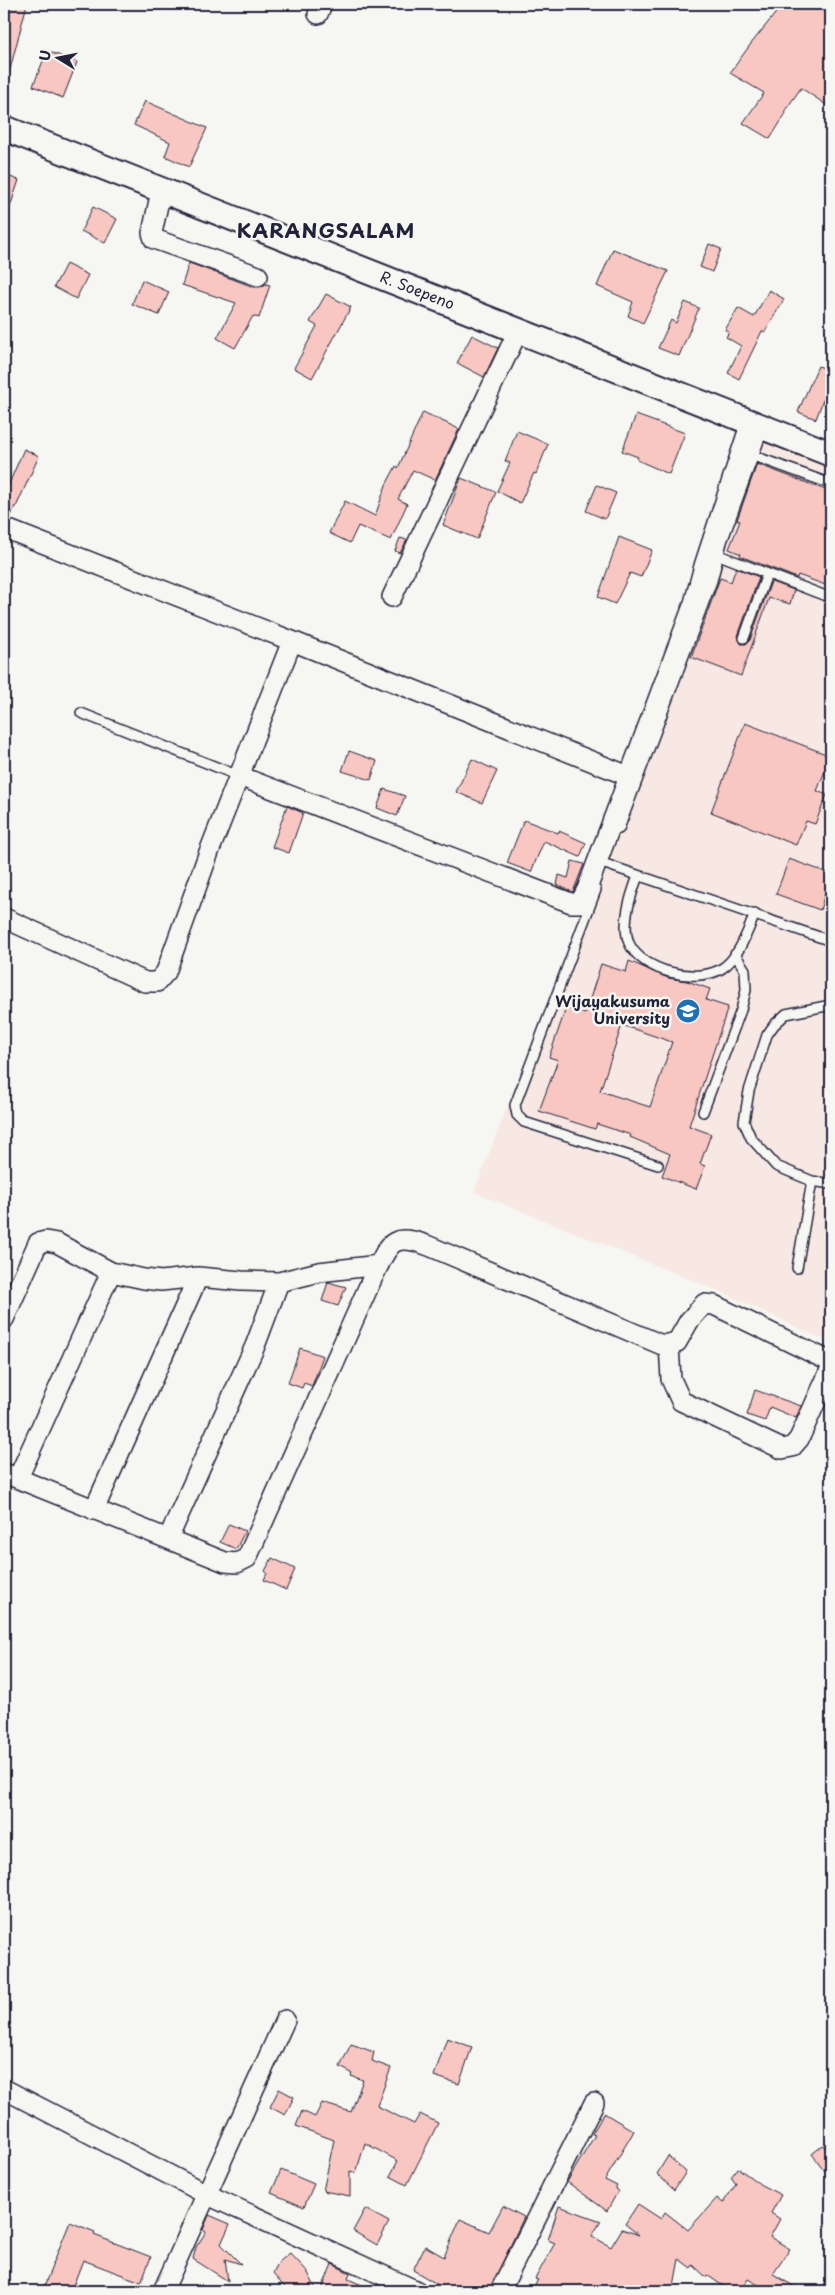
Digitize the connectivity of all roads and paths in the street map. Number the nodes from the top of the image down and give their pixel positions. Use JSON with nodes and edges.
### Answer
{"nodes":[{"id":1,"x":4,"y":128,"type":"edge"},
{"id":2,"x":161,"y":191,"type":"junction"},
{"id":3,"x":258,"y":276,"type":"dead end"},
{"id":4,"x":518,"y":331,"type":"junction"},
{"id":5,"x":758,"y":425,"type":"junction"},
{"id":6,"x":831,"y":454,"type":"edge"},
{"id":7,"x":754,"y":456,"type":"junction"},
{"id":8,"x":831,"y":484,"type":"edge"},
{"id":9,"x":4,"y":528,"type":"edge"},
{"id":10,"x":719,"y":555,"type":"junction"},
{"id":11,"x":767,"y":574,"type":"junction"},
{"id":12,"x":392,"y":597,"type":"dead end"},
{"id":13,"x":831,"y":598,"type":"edge"},
{"id":14,"x":744,"y":638,"type":"dead end"},
{"id":15,"x":292,"y":641,"type":"junction"},
{"id":16,"x":81,"y":714,"type":"dead end"},
{"id":17,"x":239,"y":776,"type":"junction"},
{"id":18,"x":631,"y":777,"type":"junction"},
{"id":19,"x":605,"y":864,"type":"junction"},
{"id":20,"x":638,"y":876,"type":"junction"},
{"id":21,"x":755,"y":914,"type":"junction"},
{"id":22,"x":4,"y":918,"type":"edge"},
{"id":23,"x":831,"y":941,"type":"edge"},
{"id":24,"x":735,"y":954,"type":"junction"},
{"id":25,"x":831,"y":1004,"type":"edge"},
{"id":26,"x":703,"y":1112,"type":"dead end"},
{"id":27,"x":658,"y":1166,"type":"dead end"},
{"id":28,"x":812,"y":1181,"type":"junction"},
{"id":29,"x":831,"y":1184,"type":"edge"},
{"id":30,"x":379,"y":1265,"type":"junction"},
{"id":31,"x":797,"y":1268,"type":"dead end"},
{"id":32,"x":111,"y":1272,"type":"junction"},
{"id":33,"x":198,"y":1277,"type":"junction"},
{"id":34,"x":279,"y":1282,"type":"junction"},
{"id":35,"x":4,"y":1319,"type":"edge"},
{"id":36,"x":669,"y":1345,"type":"junction"},
{"id":37,"x":831,"y":1362,"type":"edge"},
{"id":38,"x":831,"y":1368,"type":"edge"},
{"id":39,"x":11,"y":1475,"type":"edge"},
{"id":40,"x":94,"y":1510,"type":"junction"},
{"id":41,"x":168,"y":1539,"type":"junction"},
{"id":42,"x":285,"y":2020,"type":"dead end"},
{"id":43,"x":4,"y":2089,"type":"edge"},
{"id":44,"x":594,"y":2103,"type":"dead end"},
{"id":45,"x":208,"y":2195,"type":"junction"},
{"id":46,"x":163,"y":2291,"type":"edge"},
{"id":47,"x":417,"y":2291,"type":"edge"},
{"id":48,"x":500,"y":2291,"type":"edge"}],
"edges":[{"from":1,"to":2,"type":"street","name":"R. Soepeno"},
{"from":2,"to":3,"type":"street"},
{"from":2,"to":4,"type":"street","name":"R. Soepeno"},
{"from":4,"to":5,"type":"street","name":"R. Soepeno"},
{"from":4,"to":12,"type":"street"},
{"from":5,"to":6,"type":"street","name":"R. Soepeno"},
{"from":5,"to":7,"type":"lane"},
{"from":5,"to":18,"type":"street"},
{"from":7,"to":8,"type":"lane"},
{"from":7,"to":10,"type":"lane"},
{"from":9,"to":15,"type":"street"},
{"from":10,"to":11,"type":"lane"},
{"from":10,"to":19,"type":"lane"},
{"from":11,"to":13,"type":"lane"},
{"from":11,"to":14,"type":"lane"},
{"from":15,"to":17,"type":"street"},
{"from":15,"to":18,"type":"street"},
{"from":16,"to":17,"type":"lane"},
{"from":17,"to":18,"type":"street"},
{"from":17,"to":22,"type":"street"},
{"from":19,"to":20,"type":"lane"},
{"from":19,"to":27,"type":"lane"},
{"from":20,"to":21,"type":"lane"},
{"from":20,"to":24,"type":"lane"},
{"from":21,"to":23,"type":"lane"},
{"from":21,"to":24,"type":"lane"},
{"from":24,"to":26,"type":"lane"},
{"from":25,"to":28,"type":"lane"},
{"from":28,"to":29,"type":"lane"},
{"from":28,"to":31,"type":"lane"},
{"from":30,"to":34,"type":"street"},
{"from":30,"to":36,"type":"street"},
{"from":30,"to":41,"type":"street"},
{"from":32,"to":33,"type":"street"},
{"from":32,"to":35,"type":"street"},
{"from":32,"to":39,"type":"street"},
{"from":33,"to":34,"type":"street"},
{"from":33,"to":40,"type":"street"},
{"from":34,"to":41,"type":"street"},
{"from":36,"to":37,"type":"street"},
{"from":36,"to":38,"type":"street"},
{"from":39,"to":40,"type":"street"},
{"from":40,"to":41,"type":"street"},
{"from":42,"to":45,"type":"street"},
{"from":43,"to":45,"type":"street"},
{"from":44,"to":48,"type":"street"},
{"from":45,"to":46,"type":"street"},
{"from":45,"to":47,"type":"street"}]}
